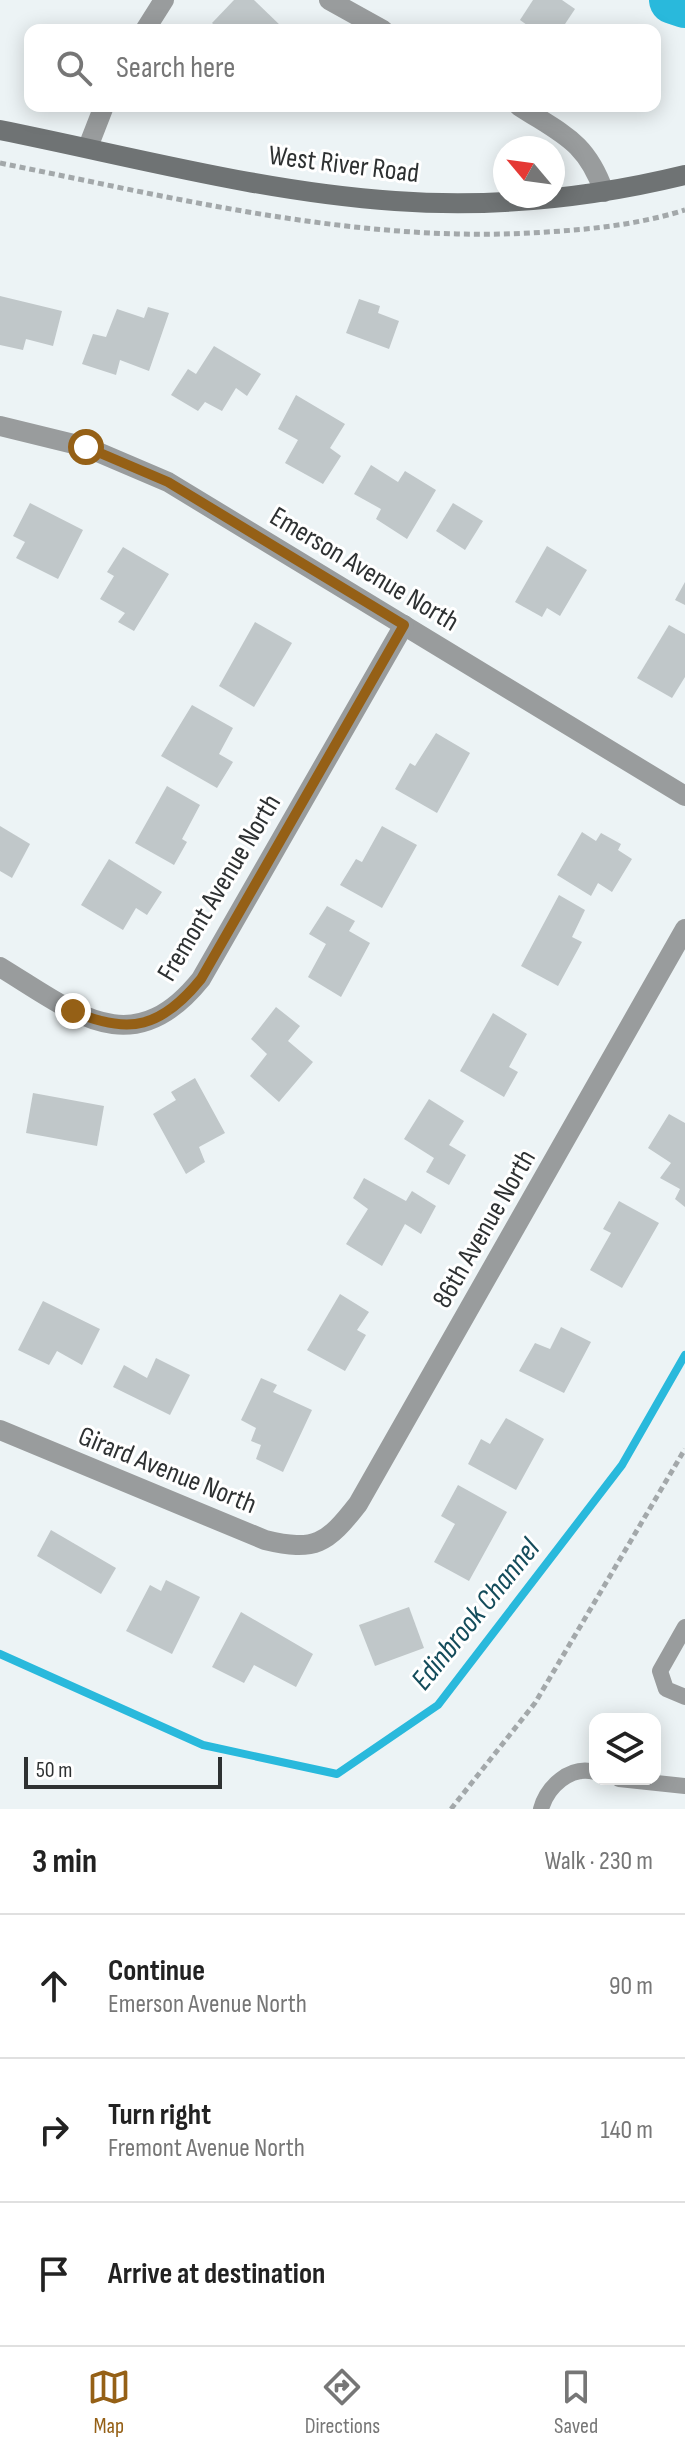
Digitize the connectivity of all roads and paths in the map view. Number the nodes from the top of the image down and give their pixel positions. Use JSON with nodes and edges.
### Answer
{"nodes":[{"id":1,"x":164,"y":0,"type":"edge"},
{"id":2,"x":329,"y":0,"type":"edge"},
{"id":3,"x":149,"y":24,"type":"edge"},
{"id":4,"x":372,"y":24,"type":"edge"},
{"id":5,"x":102,"y":112,"type":"edge"},
{"id":6,"x":528,"y":112,"type":"edge"},
{"id":7,"x":0,"y":130,"type":"edge"},
{"id":8,"x":88,"y":147,"type":"junction"},
{"id":9,"x":685,"y":175,"type":"edge"},
{"id":10,"x":604,"y":192,"type":"junction"},
{"id":11,"x":0,"y":426,"type":"edge"},
{"id":12,"x":404,"y":625,"type":"junction"},
{"id":13,"x":685,"y":796,"type":"edge"},
{"id":14,"x":685,"y":929,"type":"edge"},
{"id":15,"x":0,"y":967,"type":"edge"},
{"id":16,"x":0,"y":1430,"type":"edge"},
{"id":17,"x":685,"y":1449,"type":"edge"},
{"id":18,"x":318,"y":1545,"type":"joint"},
{"id":19,"x":685,"y":1627,"type":"edge"},
{"id":20,"x":685,"y":1697,"type":"edge"},
{"id":21,"x":589,"y":1770,"type":"edge"},
{"id":22,"x":661,"y":1783,"type":"edge"},
{"id":23,"x":685,"y":1786,"type":"edge"},
{"id":24,"x":451,"y":1809,"type":"edge"},
{"id":25,"x":541,"y":1809,"type":"edge"}],
"edges":[{"from":1,"to":3,"type":"street"},
{"from":2,"to":4,"type":"street"},
{"from":5,"to":8,"type":"street"},
{"from":6,"to":10,"type":"street"},
{"from":7,"to":8,"type":"street","name":"West River Road"},
{"from":8,"to":10,"type":"street","name":"West River Road"},
{"from":9,"to":10,"type":"street","name":"West River Road"},
{"from":11,"to":12,"type":"street","name":"Emerson Avenue North"},
{"from":12,"to":13,"type":"street","name":"Emerson Avenue North"},
{"from":12,"to":15,"type":"street","name":"Fremont Avenue North"},
{"from":14,"to":18,"type":"street","name":"86th Avenue North"},
{"from":16,"to":18,"type":"street","name":"Girard Avenue North"},
{"from":17,"to":24,"type":"path"},
{"from":19,"to":20,"type":"lane"},
{"from":21,"to":25,"type":"lane"},
{"from":22,"to":23,"type":"lane"}]}
